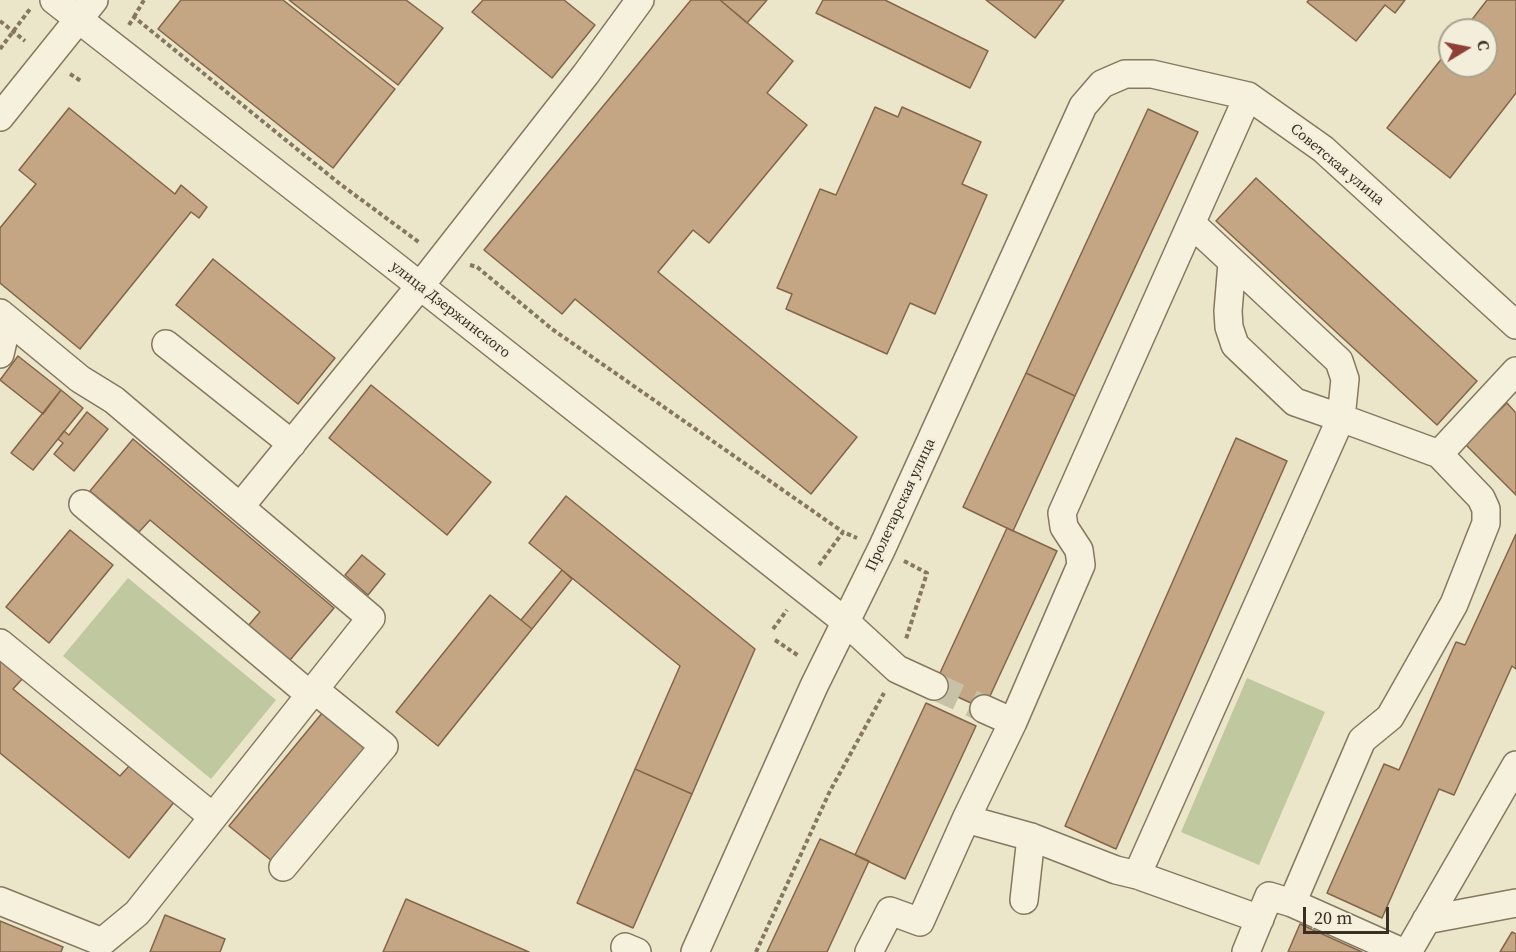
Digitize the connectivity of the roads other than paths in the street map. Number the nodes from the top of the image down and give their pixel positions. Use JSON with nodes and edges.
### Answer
{"nodes":[{"id":1,"x":639,"y":0,"type":"edge"},
{"id":2,"x":43,"y":4,"type":"edge"},
{"id":3,"x":86,"y":10,"type":"edge"},
{"id":4,"x":1125,"y":74,"type":"joint"},
{"id":5,"x":1248,"y":96,"type":"junction"},
{"id":6,"x":0,"y":117,"type":"edge"},
{"id":7,"x":1192,"y":224,"type":"junction"},
{"id":8,"x":1232,"y":263,"type":"junction"},
{"id":9,"x":420,"y":286,"type":"junction"},
{"id":10,"x":4,"y":317,"type":"edge"},
{"id":11,"x":1516,"y":325,"type":"edge"},
{"id":12,"x":166,"y":344,"type":"dead end"},
{"id":13,"x":0,"y":354,"type":"edge"},
{"id":14,"x":1516,"y":371,"type":"edge"},
{"id":15,"x":1341,"y":418,"type":"junction"},
{"id":16,"x":292,"y":444,"type":"junction"},
{"id":17,"x":1439,"y":454,"type":"junction"},
{"id":18,"x":83,"y":504,"type":"dead end"},
{"id":19,"x":240,"y":507,"type":"junction"},
{"id":20,"x":846,"y":622,"type":"junction"},
{"id":21,"x":0,"y":644,"type":"edge"},
{"id":22,"x":934,"y":686,"type":"tunnel mouth"},
{"id":23,"x":312,"y":693,"type":"junction"},
{"id":24,"x":984,"y":709,"type":"tunnel mouth"},
{"id":25,"x":1013,"y":722,"type":"junction"},
{"id":26,"x":1516,"y":765,"type":"edge"},
{"id":27,"x":213,"y":817,"type":"junction"},
{"id":28,"x":966,"y":819,"type":"junction"},
{"id":29,"x":1031,"y":837,"type":"junction"},
{"id":30,"x":283,"y":867,"type":"dead end"},
{"id":31,"x":1137,"y":875,"type":"junction"},
{"id":32,"x":1024,"y":900,"type":"dead end"},
{"id":33,"x":0,"y":901,"type":"edge"},
{"id":34,"x":1292,"y":903,"type":"junction"},
{"id":35,"x":1516,"y":903,"type":"edge"},
{"id":36,"x":1260,"y":919,"type":"junction"},
{"id":37,"x":1426,"y":920,"type":"junction"},
{"id":38,"x":695,"y":952,"type":"edge"},
{"id":39,"x":869,"y":952,"type":"edge"},
{"id":40,"x":1246,"y":952,"type":"edge"},
{"id":41,"x":1402,"y":952,"type":"edge"},
{"id":42,"x":1408,"y":952,"type":"edge"}],
"edges":[{"from":1,"to":9,"type":"street"},
{"from":2,"to":3,"type":"street","name":"улица Дзержинского"},
{"from":3,"to":6,"type":"street"},
{"from":3,"to":9,"type":"street","name":"улица Дзержинского"},
{"from":4,"to":5,"type":"street","name":"Советская улица"},
{"from":4,"to":20,"type":"street","name":"Пролетарская улица"},
{"from":5,"to":7,"type":"street"},
{"from":5,"to":11,"type":"street","name":"Советская улица"},
{"from":7,"to":8,"type":"street"},
{"from":7,"to":25,"type":"street"},
{"from":8,"to":15,"type":"street"},
{"from":8,"to":15,"type":"street"},
{"from":9,"to":16,"type":"street"},
{"from":9,"to":20,"type":"street","name":"улица Дзержинского"},
{"from":10,"to":13,"type":"street"},
{"from":10,"to":19,"type":"street"},
{"from":12,"to":16,"type":"street"},
{"from":14,"to":17,"type":"street"},
{"from":15,"to":17,"type":"street"},
{"from":15,"to":31,"type":"street"},
{"from":16,"to":19,"type":"street"},
{"from":17,"to":34,"type":"street"},
{"from":18,"to":23,"type":"street"},
{"from":19,"to":23,"type":"street"},
{"from":20,"to":22,"type":"street","name":"улица Дзержинского"},
{"from":20,"to":38,"type":"street","name":"Пролетарская улица"},
{"from":21,"to":27,"type":"street"},
{"from":23,"to":27,"type":"street"},
{"from":23,"to":30,"type":"street"},
{"from":24,"to":25,"type":"street"},
{"from":25,"to":28,"type":"street"},
{"from":26,"to":37,"type":"street"},
{"from":27,"to":33,"type":"street"},
{"from":28,"to":29,"type":"street"},
{"from":28,"to":39,"type":"street"},
{"from":29,"to":31,"type":"street"},
{"from":29,"to":32,"type":"street"},
{"from":31,"to":36,"type":"street"},
{"from":34,"to":36,"type":"street"},
{"from":34,"to":41,"type":"street"},
{"from":35,"to":37,"type":"street"},
{"from":36,"to":40,"type":"street"},
{"from":37,"to":42,"type":"street"}]}
